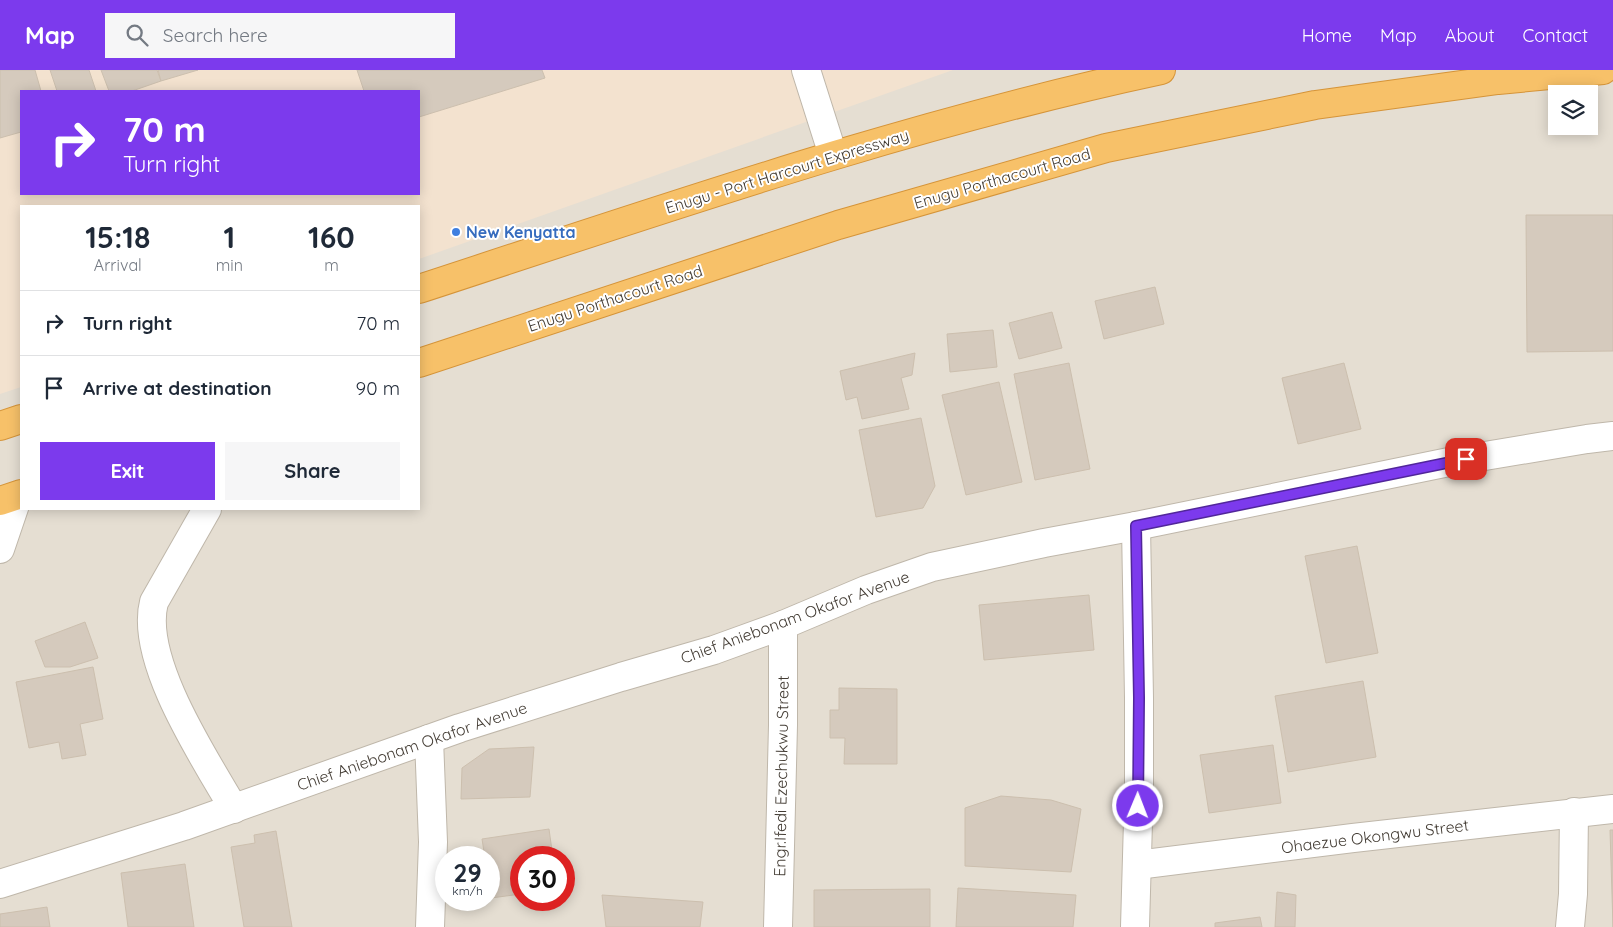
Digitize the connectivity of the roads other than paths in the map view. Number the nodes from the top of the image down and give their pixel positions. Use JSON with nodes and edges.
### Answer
{"nodes":[{"id":1,"x":806,"y":70,"type":"edge"},
{"id":2,"x":1161,"y":70,"type":"edge"},
{"id":3,"x":1603,"y":70,"type":"edge"},
{"id":4,"x":834,"y":155,"type":"junction"},
{"id":5,"x":420,"y":288,"type":"edge"},
{"id":6,"x":420,"y":363,"type":"edge"},
{"id":7,"x":20,"y":419,"type":"edge"},
{"id":8,"x":0,"y":426,"type":"edge"},
{"id":9,"x":1613,"y":436,"type":"edge"},
{"id":10,"x":13,"y":497,"type":"edge"},
{"id":11,"x":206,"y":510,"type":"edge"},
{"id":12,"x":1136,"y":526,"type":"junction"},
{"id":13,"x":0,"y":549,"type":"edge"},
{"id":14,"x":783,"y":625,"type":"junction"},
{"id":15,"x":429,"y":739,"type":"junction"},
{"id":16,"x":234,"y":809,"type":"junction"},
{"id":17,"x":1613,"y":809,"type":"edge"},
{"id":18,"x":1574,"y":812,"type":"junction"},
{"id":19,"x":1137,"y":865,"type":"junction"},
{"id":20,"x":0,"y":884,"type":"edge"},
{"id":21,"x":430,"y":927,"type":"edge"},
{"id":22,"x":778,"y":927,"type":"edge"},
{"id":23,"x":1135,"y":927,"type":"edge"},
{"id":24,"x":1570,"y":927,"type":"edge"}],
"edges":[{"from":1,"to":4,"type":"street"},
{"from":2,"to":4,"type":"highway","name":"Enugu - Port Harcourt Expressway"},
{"from":3,"to":6,"type":"highway","name":"Enugu Porthacourt Road"},
{"from":4,"to":5,"type":"highway","name":"Enugu - Port Harcourt Expressway"},
{"from":7,"to":8,"type":"highway"},
{"from":9,"to":12,"type":"street","name":"Chief Aniebonam Okafor Avenue"},
{"from":10,"to":13,"type":"street"},
{"from":11,"to":16,"type":"street"},
{"from":12,"to":14,"type":"street","name":"Chief Aniebonam Okafor Avenue"},
{"from":12,"to":19,"type":"street"},
{"from":14,"to":15,"type":"street","name":"Chief Aniebonam Okafor Avenue"},
{"from":14,"to":22,"type":"street","name":"Engr.Ifedi Ezechukwu Street"},
{"from":15,"to":16,"type":"street","name":"Chief Aniebonam Okafor Avenue"},
{"from":15,"to":21,"type":"street"},
{"from":16,"to":20,"type":"street","name":"Chief Aniebonam Okafor Avenue"},
{"from":17,"to":18,"type":"street","name":"Ohaezue Okongwu Street"},
{"from":18,"to":19,"type":"street","name":"Ohaezue Okongwu Street"},
{"from":18,"to":24,"type":"street"},
{"from":19,"to":23,"type":"street"}]}
